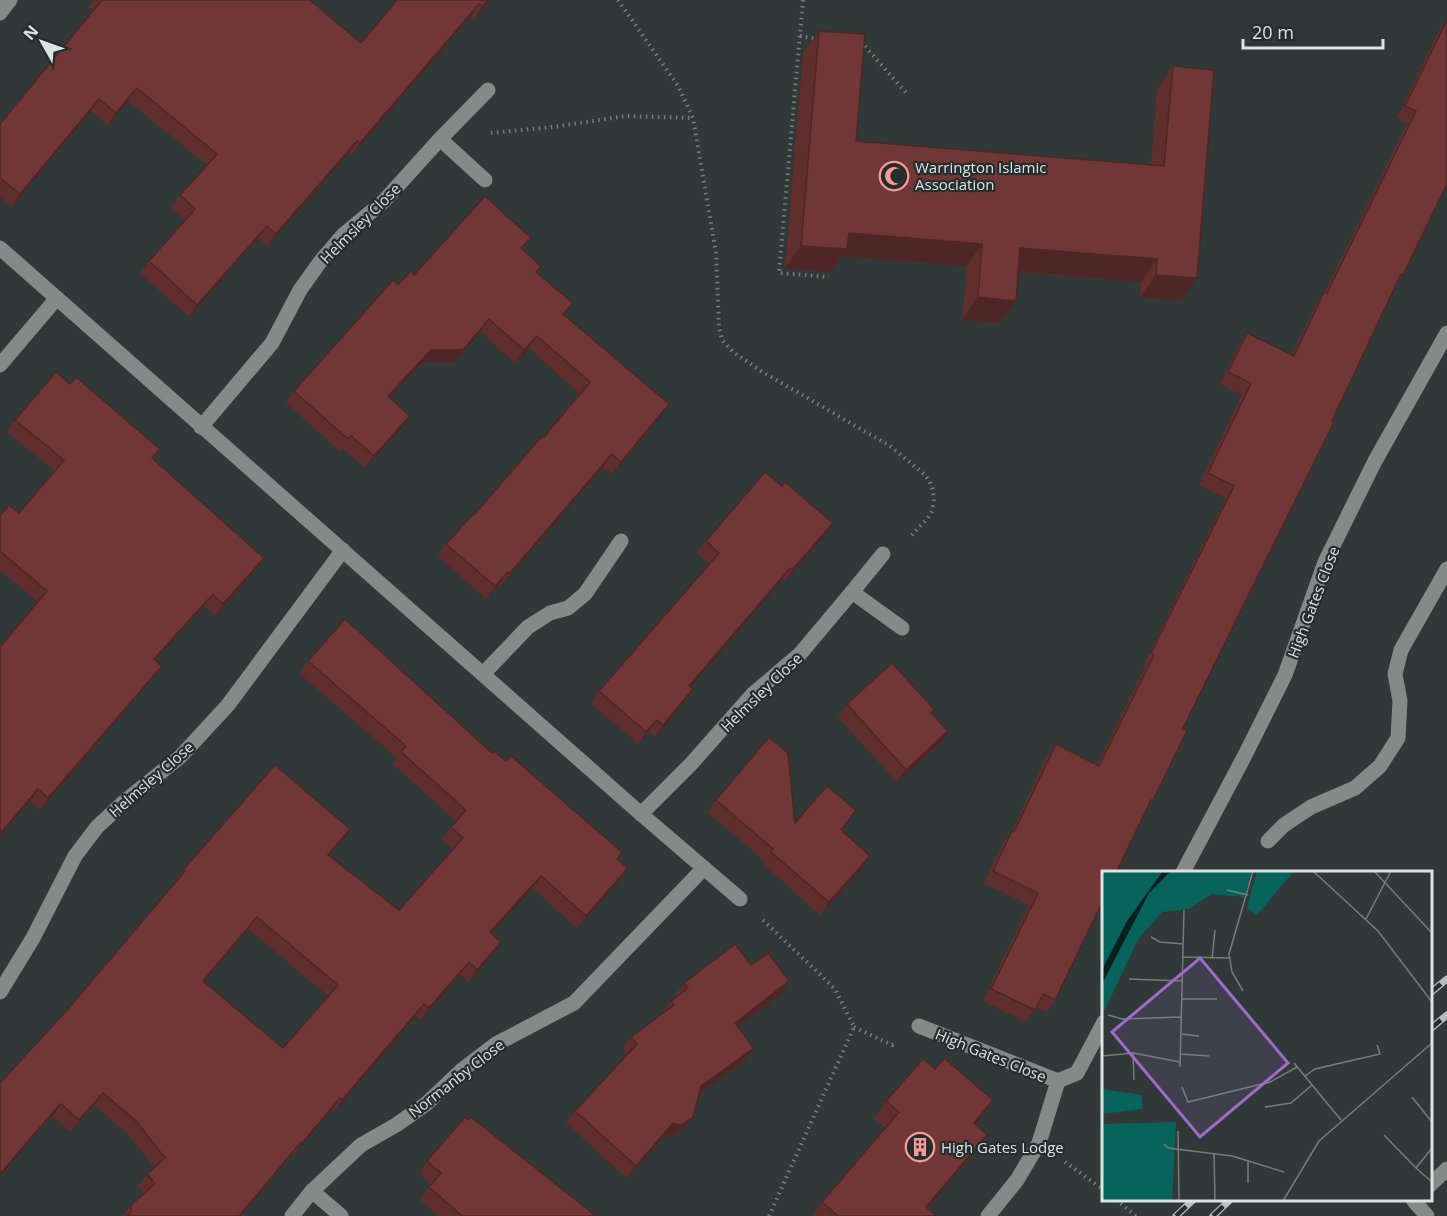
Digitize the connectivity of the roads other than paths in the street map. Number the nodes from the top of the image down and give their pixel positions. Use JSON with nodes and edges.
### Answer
{"nodes":[{"id":1,"x":10,"y":0,"type":"edge"},
{"id":2,"x":0,"y":13,"type":"edge"},
{"id":3,"x":488,"y":90,"type":"dead end"},
{"id":4,"x":440,"y":138,"type":"junction"},
{"id":5,"x":485,"y":180,"type":"dead end"},
{"id":6,"x":0,"y":248,"type":"edge"},
{"id":7,"x":57,"y":298,"type":"junction"},
{"id":8,"x":1447,"y":333,"type":"edge"},
{"id":9,"x":0,"y":364,"type":"edge"},
{"id":10,"x":201,"y":427,"type":"junction"},
{"id":11,"x":621,"y":541,"type":"dead end"},
{"id":12,"x":343,"y":550,"type":"junction"},
{"id":13,"x":883,"y":554,"type":"road end"},
{"id":14,"x":1447,"y":569,"type":"edge"},
{"id":15,"x":852,"y":592,"type":"junction"},
{"id":16,"x":902,"y":628,"type":"dead end"},
{"id":17,"x":483,"y":674,"type":"junction"},
{"id":18,"x":641,"y":814,"type":"junction"},
{"id":19,"x":1268,"y":841,"type":"dead end"},
{"id":20,"x":704,"y":868,"type":"junction"},
{"id":21,"x":1184,"y":871,"type":"edge"},
{"id":22,"x":740,"y":899,"type":"road end"},
{"id":23,"x":0,"y":992,"type":"edge"},
{"id":24,"x":919,"y":1026,"type":"dead end"},
{"id":25,"x":1102,"y":1026,"type":"edge"},
{"id":26,"x":1058,"y":1081,"type":"junction"},
{"id":27,"x":1447,"y":1169,"type":"edge"},
{"id":28,"x":1432,"y":1184,"type":"edge"},
{"id":29,"x":312,"y":1191,"type":"junction"},
{"id":30,"x":1414,"y":1201,"type":"edge"},
{"id":31,"x":292,"y":1216,"type":"edge"},
{"id":32,"x":341,"y":1216,"type":"edge"},
{"id":33,"x":988,"y":1216,"type":"edge"},
{"id":34,"x":1427,"y":1216,"type":"edge"}],
"edges":[{"from":1,"to":2,"type":"street"},
{"from":3,"to":4,"type":"street","name":"Helmsley Close"},
{"from":4,"to":5,"type":"street"},
{"from":4,"to":10,"type":"street","name":"Helmsley Close"},
{"from":6,"to":7,"type":"street"},
{"from":7,"to":9,"type":"street"},
{"from":7,"to":10,"type":"street"},
{"from":8,"to":21,"type":"street","name":"High Gates Close"},
{"from":10,"to":12,"type":"street"},
{"from":11,"to":17,"type":"street"},
{"from":12,"to":17,"type":"street"},
{"from":12,"to":23,"type":"street","name":"Helmsley Close"},
{"from":13,"to":15,"type":"street","name":"Helmsley Close"},
{"from":14,"to":19,"type":"street"},
{"from":15,"to":16,"type":"street"},
{"from":15,"to":18,"type":"street","name":"Helmsley Close"},
{"from":17,"to":18,"type":"street"},
{"from":18,"to":20,"type":"street"},
{"from":20,"to":22,"type":"street"},
{"from":20,"to":29,"type":"street","name":"Normanby Close"},
{"from":24,"to":26,"type":"street","name":"High Gates Close"},
{"from":25,"to":26,"type":"street","name":"High Gates Close"},
{"from":26,"to":33,"type":"street"},
{"from":27,"to":28,"type":"street"},
{"from":29,"to":31,"type":"street","name":"Normanby Close"},
{"from":29,"to":32,"type":"street"},
{"from":30,"to":34,"type":"street"}]}
